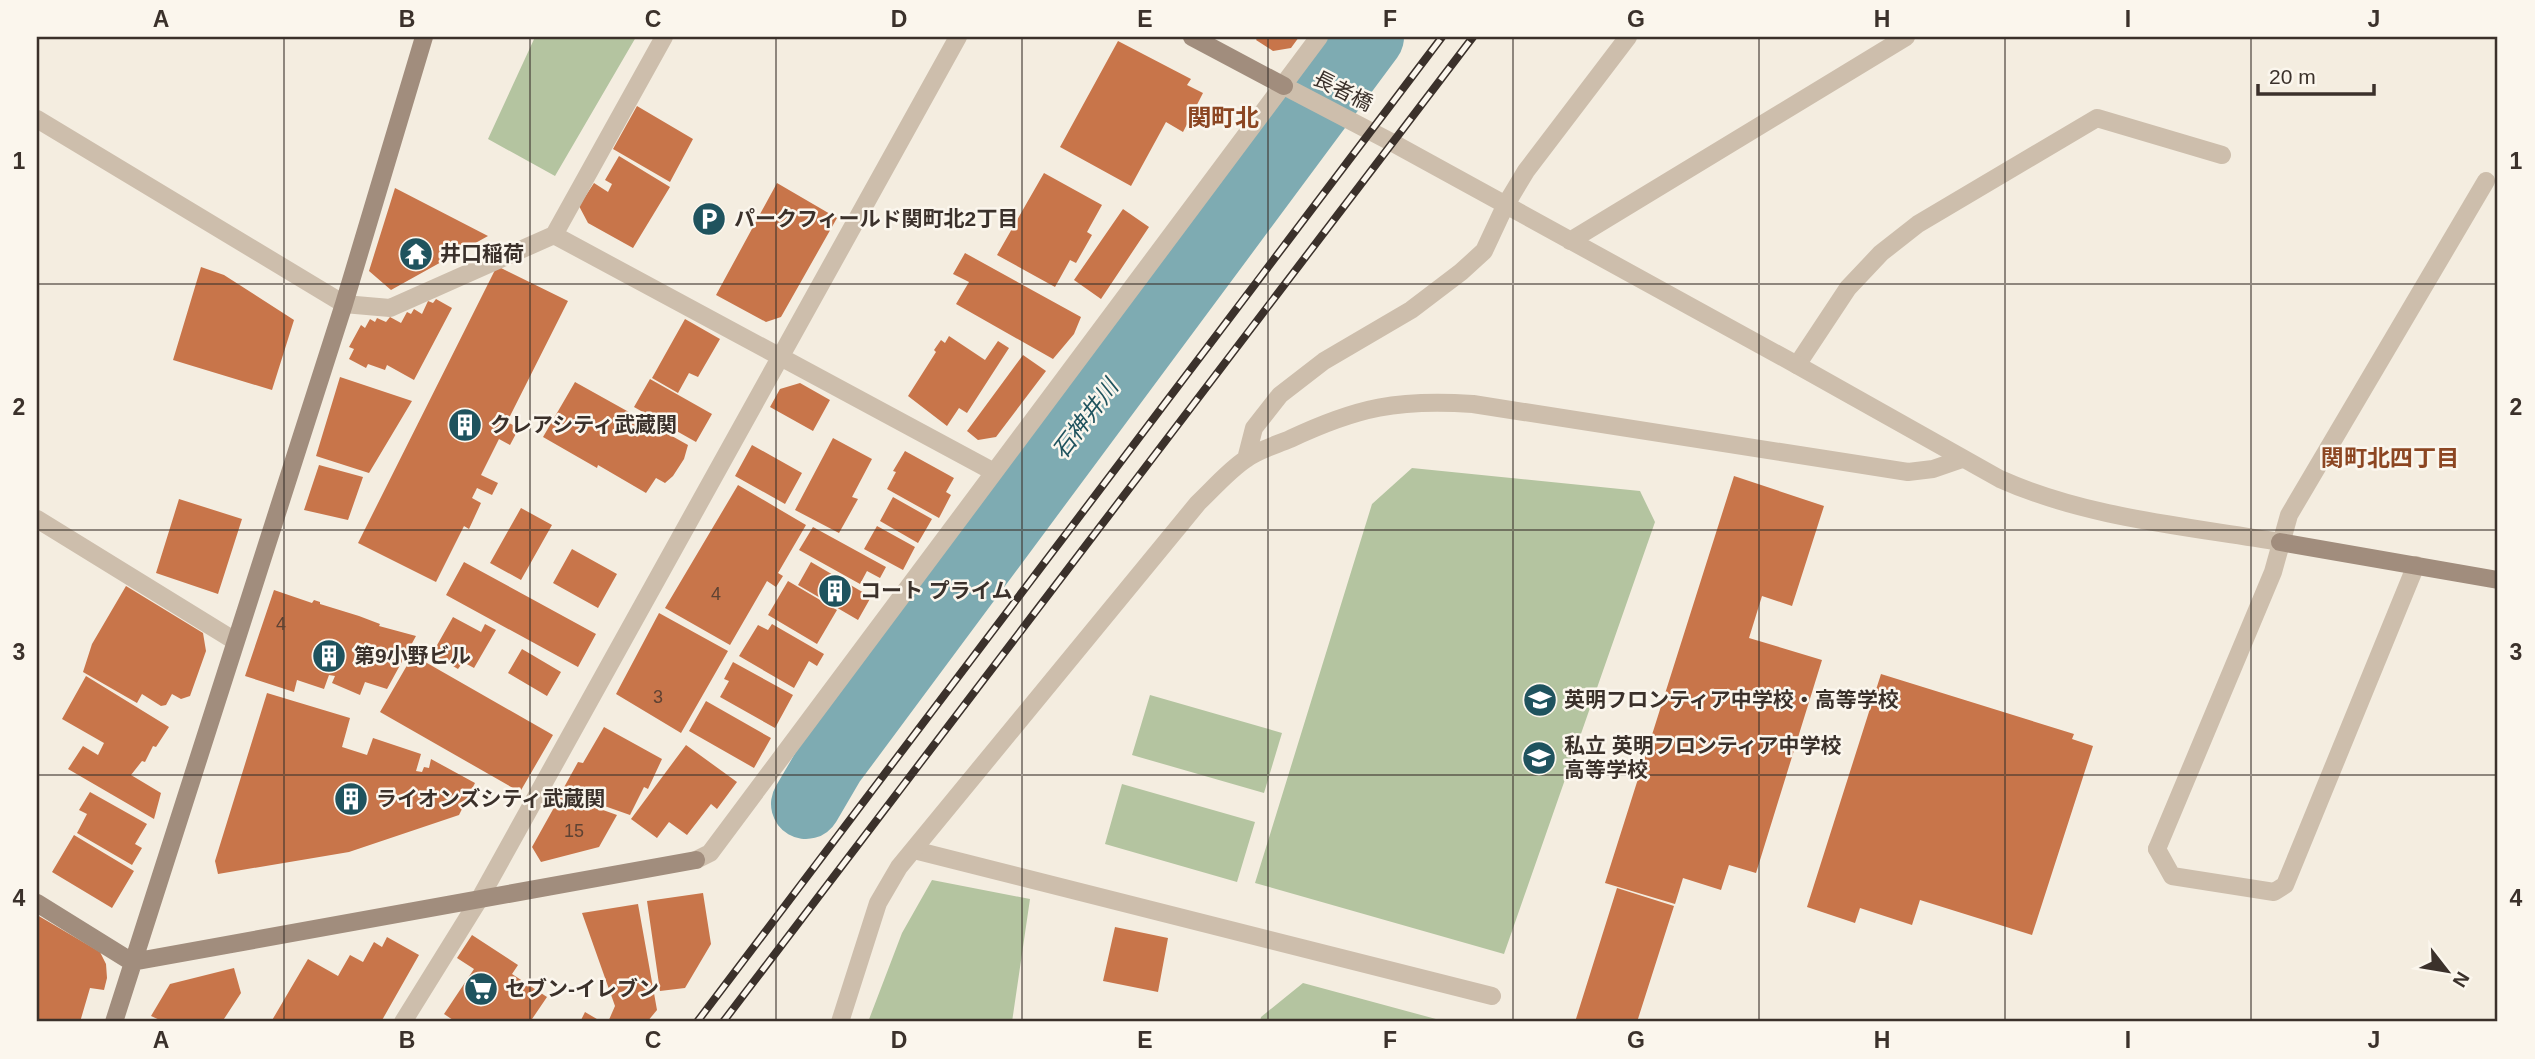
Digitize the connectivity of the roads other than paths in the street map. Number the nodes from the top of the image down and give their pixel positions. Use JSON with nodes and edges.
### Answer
{"nodes":[{"id":1,"x":424,"y":37,"type":"edge"},
{"id":2,"x":663,"y":37,"type":"edge"},
{"id":3,"x":958,"y":37,"type":"edge"},
{"id":4,"x":1192,"y":37,"type":"edge"},
{"id":5,"x":1320,"y":37,"type":"edge"},
{"id":6,"x":1628,"y":37,"type":"edge"},
{"id":7,"x":1906,"y":37,"type":"edge"},
{"id":8,"x":1289,"y":89,"type":"junction"},
{"id":9,"x":37,"y":119,"type":"edge"},
{"id":10,"x":2222,"y":155,"type":"dead end"},
{"id":11,"x":2486,"y":181,"type":"dead end"},
{"id":12,"x":1505,"y":206,"type":"junction"},
{"id":13,"x":554,"y":235,"type":"junction"},
{"id":14,"x":1570,"y":241,"type":"junction"},
{"id":15,"x":344,"y":304,"type":"junction"},
{"id":16,"x":782,"y":356,"type":"junction"},
{"id":17,"x":1797,"y":365,"type":"junction"},
{"id":18,"x":1246,"y":459,"type":"junction"},
{"id":19,"x":1962,"y":459,"type":"junction"},
{"id":20,"x":994,"y":472,"type":"junction"},
{"id":21,"x":37,"y":519,"type":"edge"},
{"id":22,"x":2280,"y":542,"type":"junction"},
{"id":23,"x":2416,"y":565,"type":"junction"},
{"id":24,"x":2498,"y":580,"type":"edge"},
{"id":25,"x":235,"y":641,"type":"junction"},
{"id":26,"x":914,"y":850,"type":"junction"},
{"id":27,"x":480,"y":898,"type":"junction"},
{"id":28,"x":37,"y":903,"type":"edge"},
{"id":29,"x":132,"y":962,"type":"junction"},
{"id":30,"x":1492,"y":996,"type":"dead end"},
{"id":31,"x":114,"y":1022,"type":"edge"},
{"id":32,"x":403,"y":1022,"type":"edge"},
{"id":33,"x":840,"y":1022,"type":"edge"}],
"edges":[{"from":1,"to":15,"type":"street"},
{"from":2,"to":13,"type":"street"},
{"from":3,"to":16,"type":"street"},
{"from":4,"to":8,"type":"street"},
{"from":5,"to":8,"type":"street"},
{"from":6,"to":12,"type":"street"},
{"from":7,"to":14,"type":"street"},
{"from":8,"to":12,"type":"street","name":"長者橋"},
{"from":8,"to":20,"type":"street"},
{"from":9,"to":15,"type":"street"},
{"from":10,"to":17,"type":"street"},
{"from":11,"to":22,"type":"street"},
{"from":12,"to":14,"type":"street","name":"長者橋"},
{"from":12,"to":18,"type":"street"},
{"from":13,"to":15,"type":"street"},
{"from":13,"to":16,"type":"street"},
{"from":14,"to":17,"type":"street","name":"長者橋"},
{"from":15,"to":25,"type":"street"},
{"from":16,"to":20,"type":"street"},
{"from":16,"to":27,"type":"street"},
{"from":17,"to":19,"type":"street","name":"長者橋"},
{"from":18,"to":19,"type":"street"},
{"from":18,"to":26,"type":"street"},
{"from":19,"to":22,"type":"street","name":"長者橋"},
{"from":20,"to":27,"type":"street"},
{"from":21,"to":25,"type":"street"},
{"from":22,"to":23,"type":"street"},
{"from":22,"to":23,"type":"street"},
{"from":23,"to":24,"type":"street"},
{"from":25,"to":29,"type":"street"},
{"from":26,"to":30,"type":"street"},
{"from":26,"to":33,"type":"street"},
{"from":27,"to":29,"type":"street"},
{"from":27,"to":32,"type":"street"},
{"from":28,"to":29,"type":"street"},
{"from":29,"to":31,"type":"street"}]}
